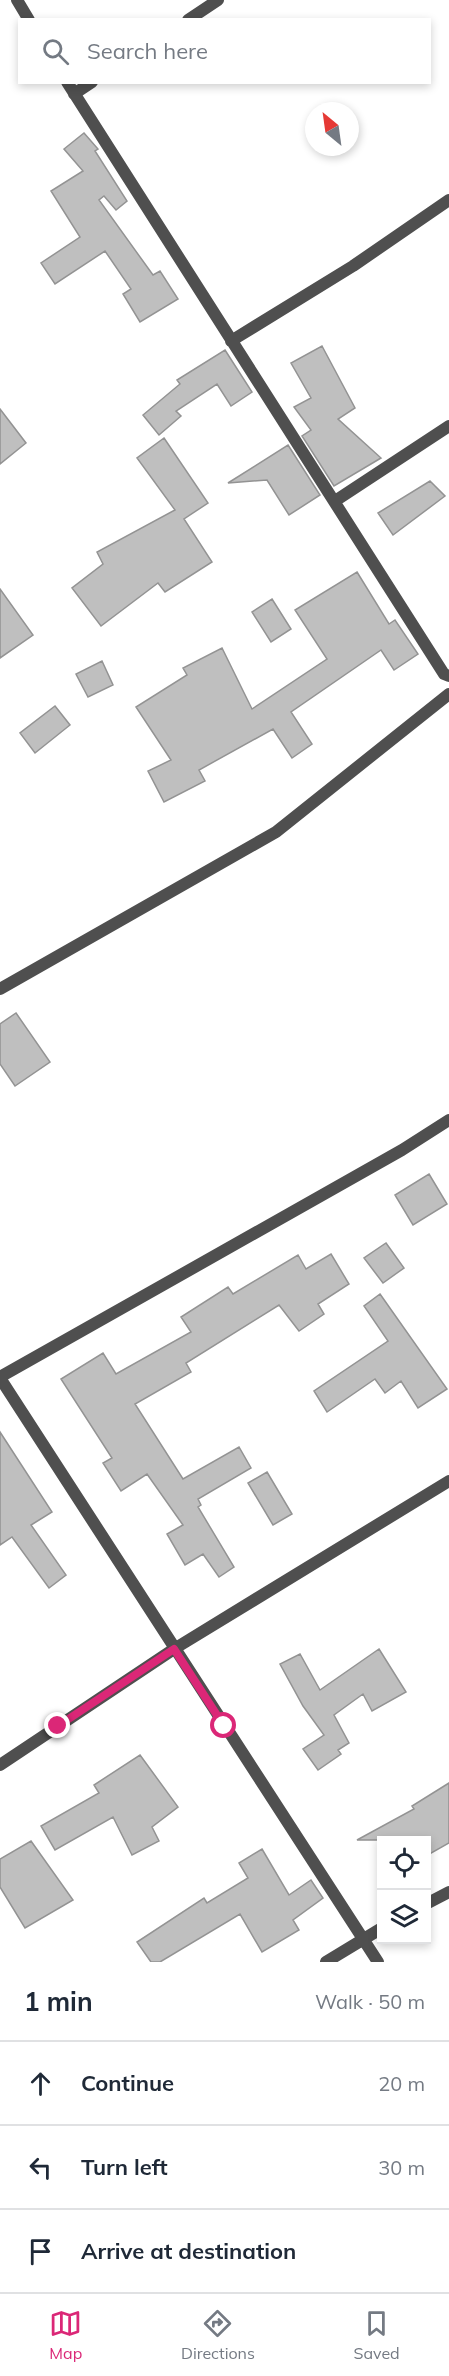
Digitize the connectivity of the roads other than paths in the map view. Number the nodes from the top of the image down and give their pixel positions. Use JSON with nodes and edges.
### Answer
{"nodes":[{"id":1,"x":17,"y":0,"type":"edge"},
{"id":2,"x":218,"y":0,"type":"edge"},
{"id":3,"x":28,"y":18,"type":"edge"},
{"id":4,"x":191,"y":18,"type":"edge"},
{"id":5,"x":68,"y":84,"type":"edge"},
{"id":6,"x":89,"y":84,"type":"edge"},
{"id":7,"x":74,"y":94,"type":"junction"},
{"id":8,"x":449,"y":200,"type":"edge"},
{"id":9,"x":231,"y":340,"type":"junction"},
{"id":10,"x":449,"y":426,"type":"edge"},
{"id":11,"x":335,"y":501,"type":"junction"},
{"id":12,"x":449,"y":676,"type":"edge"},
{"id":13,"x":449,"y":694,"type":"edge"},
{"id":14,"x":0,"y":989,"type":"edge"},
{"id":15,"x":449,"y":1120,"type":"edge"},
{"id":16,"x":0,"y":1377,"type":"edge"},
{"id":17,"x":449,"y":1481,"type":"edge"},
{"id":18,"x":174,"y":1649,"type":"junction"},
{"id":19,"x":0,"y":1765,"type":"edge"},
{"id":20,"x":449,"y":1892,"type":"edge"},
{"id":21,"x":431,"y":1901,"type":"edge"},
{"id":22,"x":377,"y":1930,"type":"edge"},
{"id":23,"x":363,"y":1938,"type":"junction"},
{"id":24,"x":326,"y":1962,"type":"edge"},
{"id":25,"x":378,"y":1962,"type":"edge"}],
"edges":[{"from":1,"to":3,"type":"street"},
{"from":2,"to":4,"type":"street"},
{"from":5,"to":7,"type":"street"},
{"from":6,"to":7,"type":"street"},
{"from":7,"to":9,"type":"street"},
{"from":8,"to":9,"type":"street"},
{"from":9,"to":11,"type":"street"},
{"from":10,"to":11,"type":"street"},
{"from":11,"to":12,"type":"street"},
{"from":13,"to":14,"type":"street"},
{"from":15,"to":16,"type":"street"},
{"from":16,"to":18,"type":"street"},
{"from":17,"to":18,"type":"street"},
{"from":18,"to":19,"type":"street"},
{"from":18,"to":23,"type":"street"},
{"from":20,"to":21,"type":"street"},
{"from":22,"to":23,"type":"street"},
{"from":23,"to":24,"type":"street"},
{"from":23,"to":25,"type":"street"}]}
